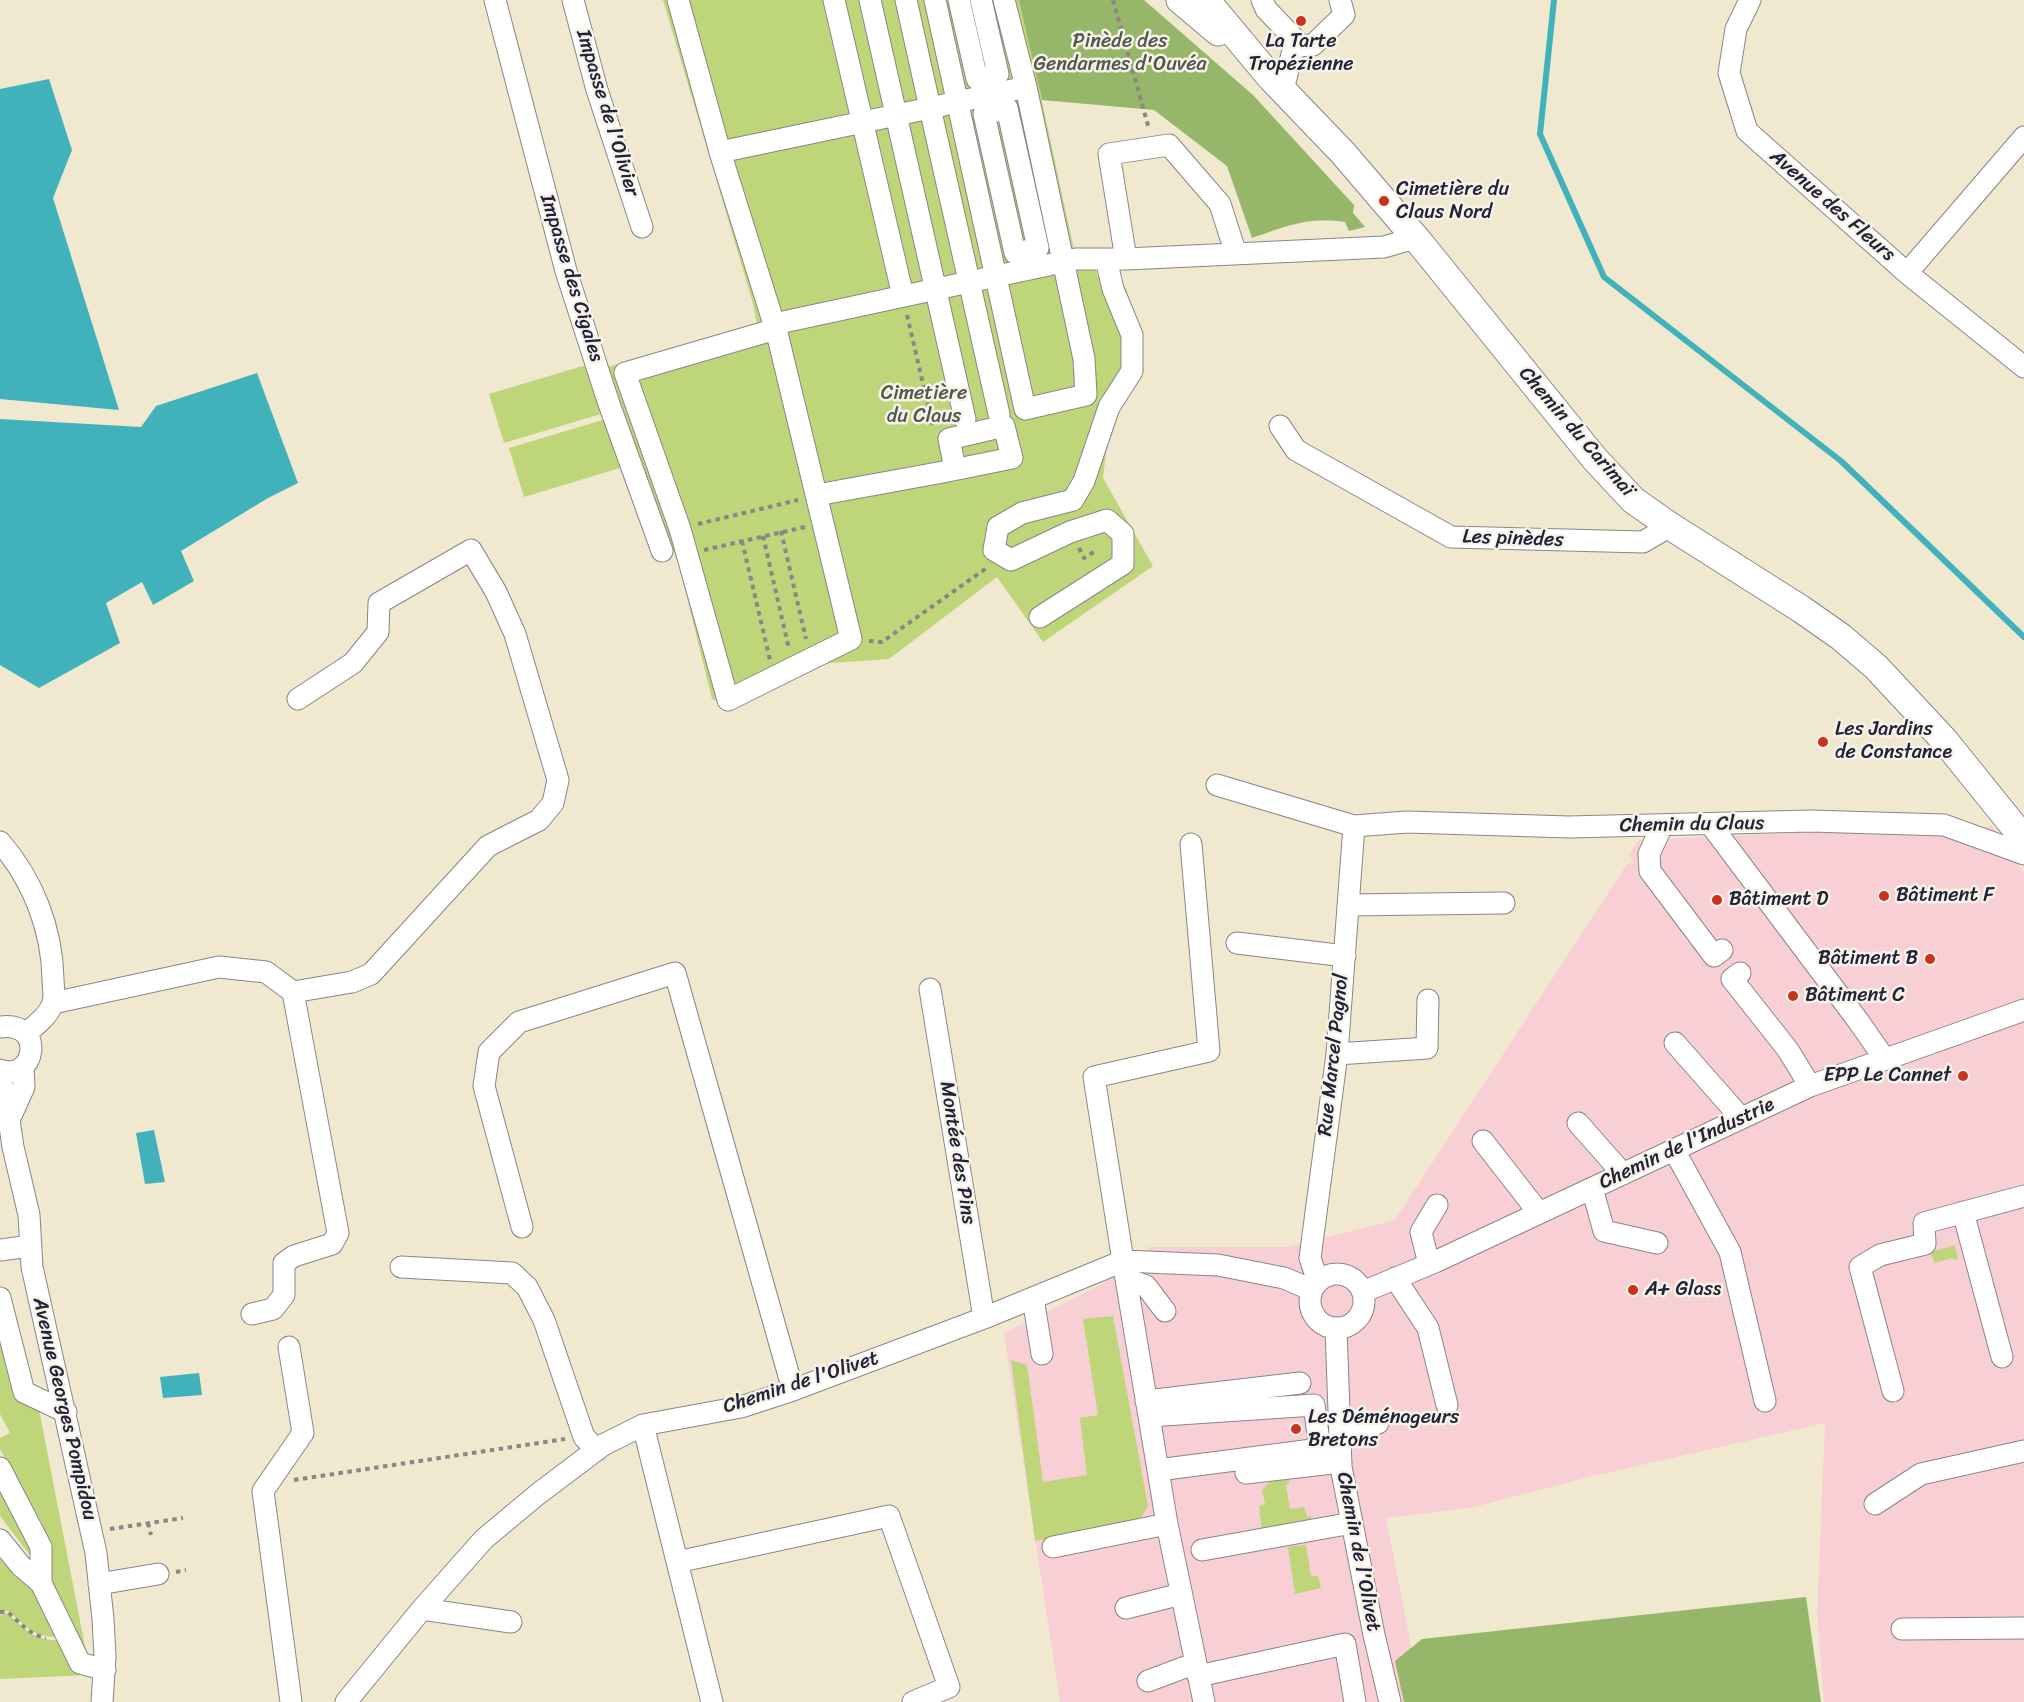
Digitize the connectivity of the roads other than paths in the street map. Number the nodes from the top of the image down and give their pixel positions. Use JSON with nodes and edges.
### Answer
{"nodes":[{"id":1,"x":495,"y":0,"type":"edge"},
{"id":2,"x":573,"y":0,"type":"edge"},
{"id":3,"x":678,"y":0,"type":"edge"},
{"id":4,"x":834,"y":0,"type":"edge"},
{"id":5,"x":870,"y":0,"type":"edge"},
{"id":6,"x":906,"y":0,"type":"edge"},
{"id":7,"x":935,"y":0,"type":"edge"},
{"id":8,"x":959,"y":0,"type":"edge"},
{"id":9,"x":981,"y":0,"type":"edge"},
{"id":10,"x":1004,"y":0,"type":"edge"},
{"id":11,"x":1180,"y":0,"type":"edge"},
{"id":12,"x":1206,"y":0,"type":"edge"},
{"id":13,"x":1262,"y":0,"type":"edge"},
{"id":14,"x":1340,"y":0,"type":"edge"},
{"id":15,"x":1750,"y":0,"type":"edge"},
{"id":16,"x":1301,"y":46,"type":"junction"},
{"id":17,"x":1277,"y":84,"type":"junction"},
{"id":18,"x":1026,"y":87,"type":"junction"},
{"id":19,"x":992,"y":94,"type":"junction"},
{"id":20,"x":958,"y":103,"type":"junction"},
{"id":21,"x":930,"y":108,"type":"junction"},
{"id":22,"x":895,"y":116,"type":"junction"},
{"id":23,"x":862,"y":122,"type":"junction"},
{"id":24,"x":2024,"y":137,"type":"edge"},
{"id":25,"x":720,"y":152,"type":"junction"},
{"id":26,"x":642,"y":226,"type":"dead end"},
{"id":27,"x":1415,"y":238,"type":"junction"},
{"id":28,"x":1236,"y":254,"type":"junction"},
{"id":29,"x":1116,"y":259,"type":"junction"},
{"id":30,"x":1028,"y":260,"type":"junction"},
{"id":31,"x":1063,"y":262,"type":"junction"},
{"id":32,"x":1907,"y":273,"type":"junction"},
{"id":33,"x":996,"y":276,"type":"junction"},
{"id":34,"x":969,"y":282,"type":"junction"},
{"id":35,"x":936,"y":289,"type":"junction"},
{"id":36,"x":903,"y":296,"type":"junction"},
{"id":37,"x":775,"y":327,"type":"junction"},
{"id":38,"x":2024,"y":367,"type":"edge"},
{"id":39,"x":999,"y":414,"type":"dead end"},
{"id":40,"x":964,"y":419,"type":"dead end"},
{"id":41,"x":1280,"y":426,"type":"dead end"},
{"id":42,"x":956,"y":469,"type":"dead end"},
{"id":43,"x":817,"y":495,"type":"junction"},
{"id":44,"x":1670,"y":526,"type":"junction"},
{"id":45,"x":662,"y":551,"type":"dead end"},
{"id":46,"x":1040,"y":618,"type":"dead end"},
{"id":47,"x":298,"y":699,"type":"dead end"},
{"id":48,"x":1217,"y":785,"type":"dead end"},
{"id":49,"x":1711,"y":825,"type":"junction"},
{"id":50,"x":1354,"y":826,"type":"junction"},
{"id":51,"x":1662,"y":826,"type":"junction"},
{"id":52,"x":2024,"y":839,"type":"edge"},
{"id":53,"x":0,"y":842,"type":"edge"},
{"id":54,"x":1191,"y":844,"type":"dead end"},
{"id":55,"x":2024,"y":854,"type":"edge"},
{"id":56,"x":1504,"y":903,"type":"dead end"},
{"id":57,"x":1348,"y":905,"type":"junction"},
{"id":58,"x":1237,"y":943,"type":"dead end"},
{"id":59,"x":1722,"y":950,"type":"dead end"},
{"id":60,"x":1345,"y":956,"type":"junction"},
{"id":61,"x":1740,"y":973,"type":"dead end"},
{"id":62,"x":930,"y":989,"type":"dead end"},
{"id":63,"x":293,"y":992,"type":"junction"},
{"id":64,"x":1428,"y":1000,"type":"dead end"},
{"id":65,"x":53,"y":1004,"type":"junction"},
{"id":66,"x":2022,"y":1009,"type":"edge"},
{"id":67,"x":9,"y":1026,"type":"edge"},
{"id":68,"x":1675,"y":1043,"type":"dead end"},
{"id":69,"x":1337,"y":1054,"type":"junction"},
{"id":70,"x":1884,"y":1058,"type":"junction"},
{"id":71,"x":23,"y":1067,"type":"junction"},
{"id":72,"x":0,"y":1070,"type":"edge"},
{"id":73,"x":0,"y":1081,"type":"edge"},
{"id":74,"x":1810,"y":1086,"type":"junction"},
{"id":75,"x":10,"y":1118,"type":"junction"},
{"id":76,"x":1741,"y":1118,"type":"junction"},
{"id":77,"x":1578,"y":1123,"type":"dead end"},
{"id":78,"x":1483,"y":1141,"type":"dead end"},
{"id":79,"x":1674,"y":1150,"type":"junction"},
{"id":80,"x":1623,"y":1174,"type":"junction"},
{"id":81,"x":1592,"y":1188,"type":"junction"},
{"id":82,"x":2024,"y":1196,"type":"edge"},
{"id":83,"x":1437,"y":1205,"type":"dead end"},
{"id":84,"x":1964,"y":1212,"type":"junction"},
{"id":85,"x":1539,"y":1213,"type":"junction"},
{"id":86,"x":522,"y":1227,"type":"dead end"},
{"id":87,"x":1657,"y":1243,"type":"dead end"},
{"id":88,"x":30,"y":1246,"type":"junction"},
{"id":89,"x":0,"y":1250,"type":"edge"},
{"id":90,"x":1429,"y":1264,"type":"junction"},
{"id":91,"x":401,"y":1267,"type":"dead end"},
{"id":92,"x":1124,"y":1270,"type":"junction"},
{"id":93,"x":1395,"y":1278,"type":"junction"},
{"id":94,"x":1315,"y":1286,"type":"junction"},
{"id":95,"x":1363,"y":1292,"type":"junction"},
{"id":96,"x":0,"y":1298,"type":"edge"},
{"id":97,"x":1033,"y":1298,"type":"junction"},
{"id":98,"x":1165,"y":1311,"type":"dead end"},
{"id":99,"x":252,"y":1314,"type":"dead end"},
{"id":100,"x":984,"y":1318,"type":"junction"},
{"id":101,"x":1336,"y":1328,"type":"junction"},
{"id":102,"x":289,"y":1347,"type":"dead end"},
{"id":103,"x":1042,"y":1354,"type":"dead end"},
{"id":104,"x":2002,"y":1357,"type":"dead end"},
{"id":105,"x":1300,"y":1383,"type":"dead end"},
{"id":106,"x":793,"y":1390,"type":"junction"},
{"id":107,"x":1893,"y":1391,"type":"dead end"},
{"id":108,"x":1765,"y":1401,"type":"dead end"},
{"id":109,"x":1447,"y":1405,"type":"dead end"},
{"id":110,"x":1148,"y":1408,"type":"junction"},
{"id":111,"x":66,"y":1412,"type":"junction"},
{"id":112,"x":1378,"y":1423,"type":"dead end"},
{"id":113,"x":643,"y":1425,"type":"junction"},
{"id":114,"x":1340,"y":1437,"type":"junction"},
{"id":115,"x":591,"y":1443,"type":"junction"},
{"id":116,"x":2024,"y":1451,"type":"edge"},
{"id":117,"x":1341,"y":1462,"type":"junction"},
{"id":118,"x":0,"y":1468,"type":"edge"},
{"id":119,"x":1158,"y":1470,"type":"junction"},
{"id":120,"x":1197,"y":1479,"type":"dead end"},
{"id":121,"x":1875,"y":1504,"type":"dead end"},
{"id":122,"x":1352,"y":1523,"type":"junction"},
{"id":123,"x":1167,"y":1524,"type":"junction"},
{"id":124,"x":0,"y":1540,"type":"edge"},
{"id":125,"x":1053,"y":1547,"type":"dead end"},
{"id":126,"x":1202,"y":1550,"type":"dead end"},
{"id":127,"x":677,"y":1562,"type":"junction"},
{"id":128,"x":158,"y":1574,"type":"dead end"},
{"id":129,"x":42,"y":1583,"type":"junction"},
{"id":130,"x":99,"y":1584,"type":"junction"},
{"id":131,"x":1181,"y":1594,"type":"junction"},
{"id":132,"x":1126,"y":1608,"type":"dead end"},
{"id":133,"x":422,"y":1609,"type":"junction"},
{"id":134,"x":511,"y":1622,"type":"dead end"},
{"id":135,"x":2024,"y":1628,"type":"edge"},
{"id":136,"x":1902,"y":1629,"type":"dead end"},
{"id":137,"x":1197,"y":1669,"type":"junction"},
{"id":138,"x":105,"y":1670,"type":"junction"},
{"id":139,"x":1148,"y":1681,"type":"dead end"},
{"id":140,"x":102,"y":1702,"type":"edge"},
{"id":141,"x":291,"y":1702,"type":"edge"},
{"id":142,"x":346,"y":1702,"type":"edge"},
{"id":143,"x":712,"y":1702,"type":"edge"},
{"id":144,"x":913,"y":1702,"type":"edge"},
{"id":145,"x":1204,"y":1702,"type":"edge"},
{"id":146,"x":1355,"y":1702,"type":"edge"},
{"id":147,"x":1390,"y":1702,"type":"edge"}],
"edges":[{"from":1,"to":45,"type":"street","name":"Impasse des Cigales"},
{"from":2,"to":26,"type":"street","name":"Impasse de l'Olivier"},
{"from":3,"to":25,"type":"street"},
{"from":4,"to":23,"type":"street"},
{"from":5,"to":22,"type":"street"},
{"from":6,"to":21,"type":"street"},
{"from":7,"to":20,"type":"street"},
{"from":8,"to":19,"type":"street"},
{"from":9,"to":19,"type":"street"},
{"from":10,"to":18,"type":"street"},
{"from":11,"to":17,"type":"main road","name":"Chemin du Carimaï"},
{"from":12,"to":17,"type":"main road","name":"Chemin du Carimaï"},
{"from":13,"to":16,"type":"street"},
{"from":14,"to":16,"type":"street"},
{"from":15,"to":32,"type":"street","name":"Avenue des Fleurs"},
{"from":16,"to":17,"type":"street"},
{"from":17,"to":27,"type":"main road","name":"Chemin du Carimaï"},
{"from":18,"to":19,"type":"street"},
{"from":18,"to":31,"type":"street"},
{"from":19,"to":20,"type":"street"},
{"from":19,"to":30,"type":"street"},
{"from":20,"to":21,"type":"street"},
{"from":20,"to":33,"type":"street"},
{"from":21,"to":22,"type":"street"},
{"from":21,"to":34,"type":"street"},
{"from":22,"to":23,"type":"street"},
{"from":22,"to":35,"type":"street"},
{"from":23,"to":25,"type":"street"},
{"from":23,"to":36,"type":"street"},
{"from":24,"to":32,"type":"street"},
{"from":25,"to":37,"type":"street"},
{"from":27,"to":28,"type":"street"},
{"from":27,"to":44,"type":"main road","name":"Chemin du Carimaï"},
{"from":28,"to":29,"type":"street"},
{"from":28,"to":29,"type":"street"},
{"from":29,"to":31,"type":"street"},
{"from":29,"to":46,"type":"street"},
{"from":30,"to":31,"type":"street"},
{"from":30,"to":33,"type":"street"},
{"from":31,"to":33,"type":"street"},
{"from":32,"to":38,"type":"street","name":"Avenue des Fleurs"},
{"from":33,"to":34,"type":"street"},
{"from":34,"to":35,"type":"street"},
{"from":34,"to":39,"type":"street"},
{"from":35,"to":36,"type":"street"},
{"from":35,"to":40,"type":"street"},
{"from":36,"to":37,"type":"street"},
{"from":37,"to":43,"type":"street"},
{"from":37,"to":43,"type":"street"},
{"from":41,"to":44,"type":"street","name":"Les pinèdes"},
{"from":42,"to":43,"type":"street"},
{"from":44,"to":52,"type":"main road","name":"Chemin du Carimaï"},
{"from":47,"to":63,"type":"street"},
{"from":48,"to":50,"type":"street"},
{"from":49,"to":51,"type":"street","name":"Chemin du Claus"},
{"from":49,"to":55,"type":"street","name":"Chemin du Claus"},
{"from":49,"to":70,"type":"street"},
{"from":50,"to":51,"type":"street","name":"Chemin du Claus"},
{"from":50,"to":57,"type":"street","name":"Rue Marcel Pagnol"},
{"from":51,"to":59,"type":"street"},
{"from":53,"to":65,"type":"street"},
{"from":54,"to":92,"type":"street"},
{"from":56,"to":57,"type":"street"},
{"from":57,"to":60,"type":"street","name":"Rue Marcel Pagnol"},
{"from":58,"to":60,"type":"street"},
{"from":60,"to":69,"type":"street","name":"Rue Marcel Pagnol"},
{"from":61,"to":74,"type":"street"},
{"from":62,"to":100,"type":"street","name":"Montée des Pins"},
{"from":63,"to":65,"type":"street"},
{"from":63,"to":99,"type":"street"},
{"from":64,"to":69,"type":"street"},
{"from":65,"to":67,"type":"street"},
{"from":66,"to":70,"type":"street","name":"Chemin de l'Industrie"},
{"from":67,"to":71,"type":"street"},
{"from":68,"to":76,"type":"street"},
{"from":69,"to":94,"type":"street","name":"Rue Marcel Pagnol"},
{"from":70,"to":74,"type":"street","name":"Chemin de l'Industrie"},
{"from":71,"to":72,"type":"street"},
{"from":71,"to":75,"type":"street"},
{"from":73,"to":75,"type":"street","name":"Avenue Georges Pompidou"},
{"from":74,"to":76,"type":"street","name":"Chemin de l'Industrie"},
{"from":75,"to":88,"type":"street","name":"Avenue Georges Pompidou"},
{"from":76,"to":79,"type":"street","name":"Chemin de l'Industrie"},
{"from":77,"to":80,"type":"street"},
{"from":78,"to":85,"type":"street"},
{"from":79,"to":80,"type":"street","name":"Chemin de l'Industrie"},
{"from":79,"to":108,"type":"street"},
{"from":80,"to":81,"type":"street","name":"Chemin de l'Industrie"},
{"from":81,"to":85,"type":"street","name":"Chemin de l'Industrie"},
{"from":81,"to":87,"type":"street"},
{"from":82,"to":84,"type":"street"},
{"from":83,"to":90,"type":"street"},
{"from":84,"to":104,"type":"street"},
{"from":84,"to":107,"type":"street"},
{"from":85,"to":90,"type":"street","name":"Chemin de l'Industrie"},
{"from":86,"to":106,"type":"street"},
{"from":88,"to":89,"type":"street"},
{"from":88,"to":111,"type":"street","name":"Avenue Georges Pompidou"},
{"from":90,"to":93,"type":"street","name":"Chemin de l'Industrie"},
{"from":91,"to":115,"type":"street"},
{"from":92,"to":94,"type":"street","name":"Chemin de l'Olivet"},
{"from":92,"to":97,"type":"street","name":"Chemin de l'Olivet"},
{"from":92,"to":98,"type":"street"},
{"from":92,"to":110,"type":"street"},
{"from":93,"to":95,"type":"street","name":"Chemin de l'Industrie"},
{"from":93,"to":109,"type":"street"},
{"from":94,"to":95,"type":"street"},
{"from":94,"to":101,"type":"street"},
{"from":95,"to":101,"type":"street"},
{"from":96,"to":111,"type":"street"},
{"from":97,"to":100,"type":"street","name":"Chemin de l'Olivet"},
{"from":97,"to":103,"type":"street"},
{"from":100,"to":106,"type":"street","name":"Chemin de l'Olivet"},
{"from":101,"to":114,"type":"street","name":"Chemin de l'Olivet"},
{"from":102,"to":141,"type":"street"},
{"from":105,"to":110,"type":"street"},
{"from":106,"to":113,"type":"street","name":"Chemin de l'Olivet"},
{"from":110,"to":119,"type":"street"},
{"from":110,"to":119,"type":"street"},
{"from":111,"to":130,"type":"street","name":"Avenue Georges Pompidou"},
{"from":112,"to":114,"type":"street"},
{"from":113,"to":115,"type":"street","name":"Chemin de l'Olivet"},
{"from":113,"to":127,"type":"street"},
{"from":114,"to":117,"type":"street","name":"Chemin de l'Olivet"},
{"from":115,"to":133,"type":"street","name":"Chemin de l'Olivet"},
{"from":116,"to":121,"type":"street"},
{"from":117,"to":120,"type":"street"},
{"from":117,"to":122,"type":"street","name":"Chemin de l'Olivet"},
{"from":118,"to":129,"type":"street"},
{"from":119,"to":123,"type":"street"},
{"from":122,"to":126,"type":"street"},
{"from":122,"to":147,"type":"street","name":"Chemin de l'Olivet"},
{"from":123,"to":125,"type":"street"},
{"from":123,"to":131,"type":"street"},
{"from":124,"to":129,"type":"street"},
{"from":127,"to":143,"type":"street"},
{"from":127,"to":144,"type":"street"},
{"from":128,"to":130,"type":"street"},
{"from":129,"to":138,"type":"street"},
{"from":130,"to":138,"type":"street","name":"Avenue Georges Pompidou"},
{"from":131,"to":132,"type":"street"},
{"from":131,"to":137,"type":"street"},
{"from":133,"to":134,"type":"street"},
{"from":133,"to":142,"type":"street","name":"Chemin de l'Olivet"},
{"from":135,"to":136,"type":"street"},
{"from":137,"to":139,"type":"street"},
{"from":137,"to":145,"type":"street"},
{"from":137,"to":146,"type":"street"},
{"from":138,"to":140,"type":"street","name":"Avenue Georges Pompidou"}]}
